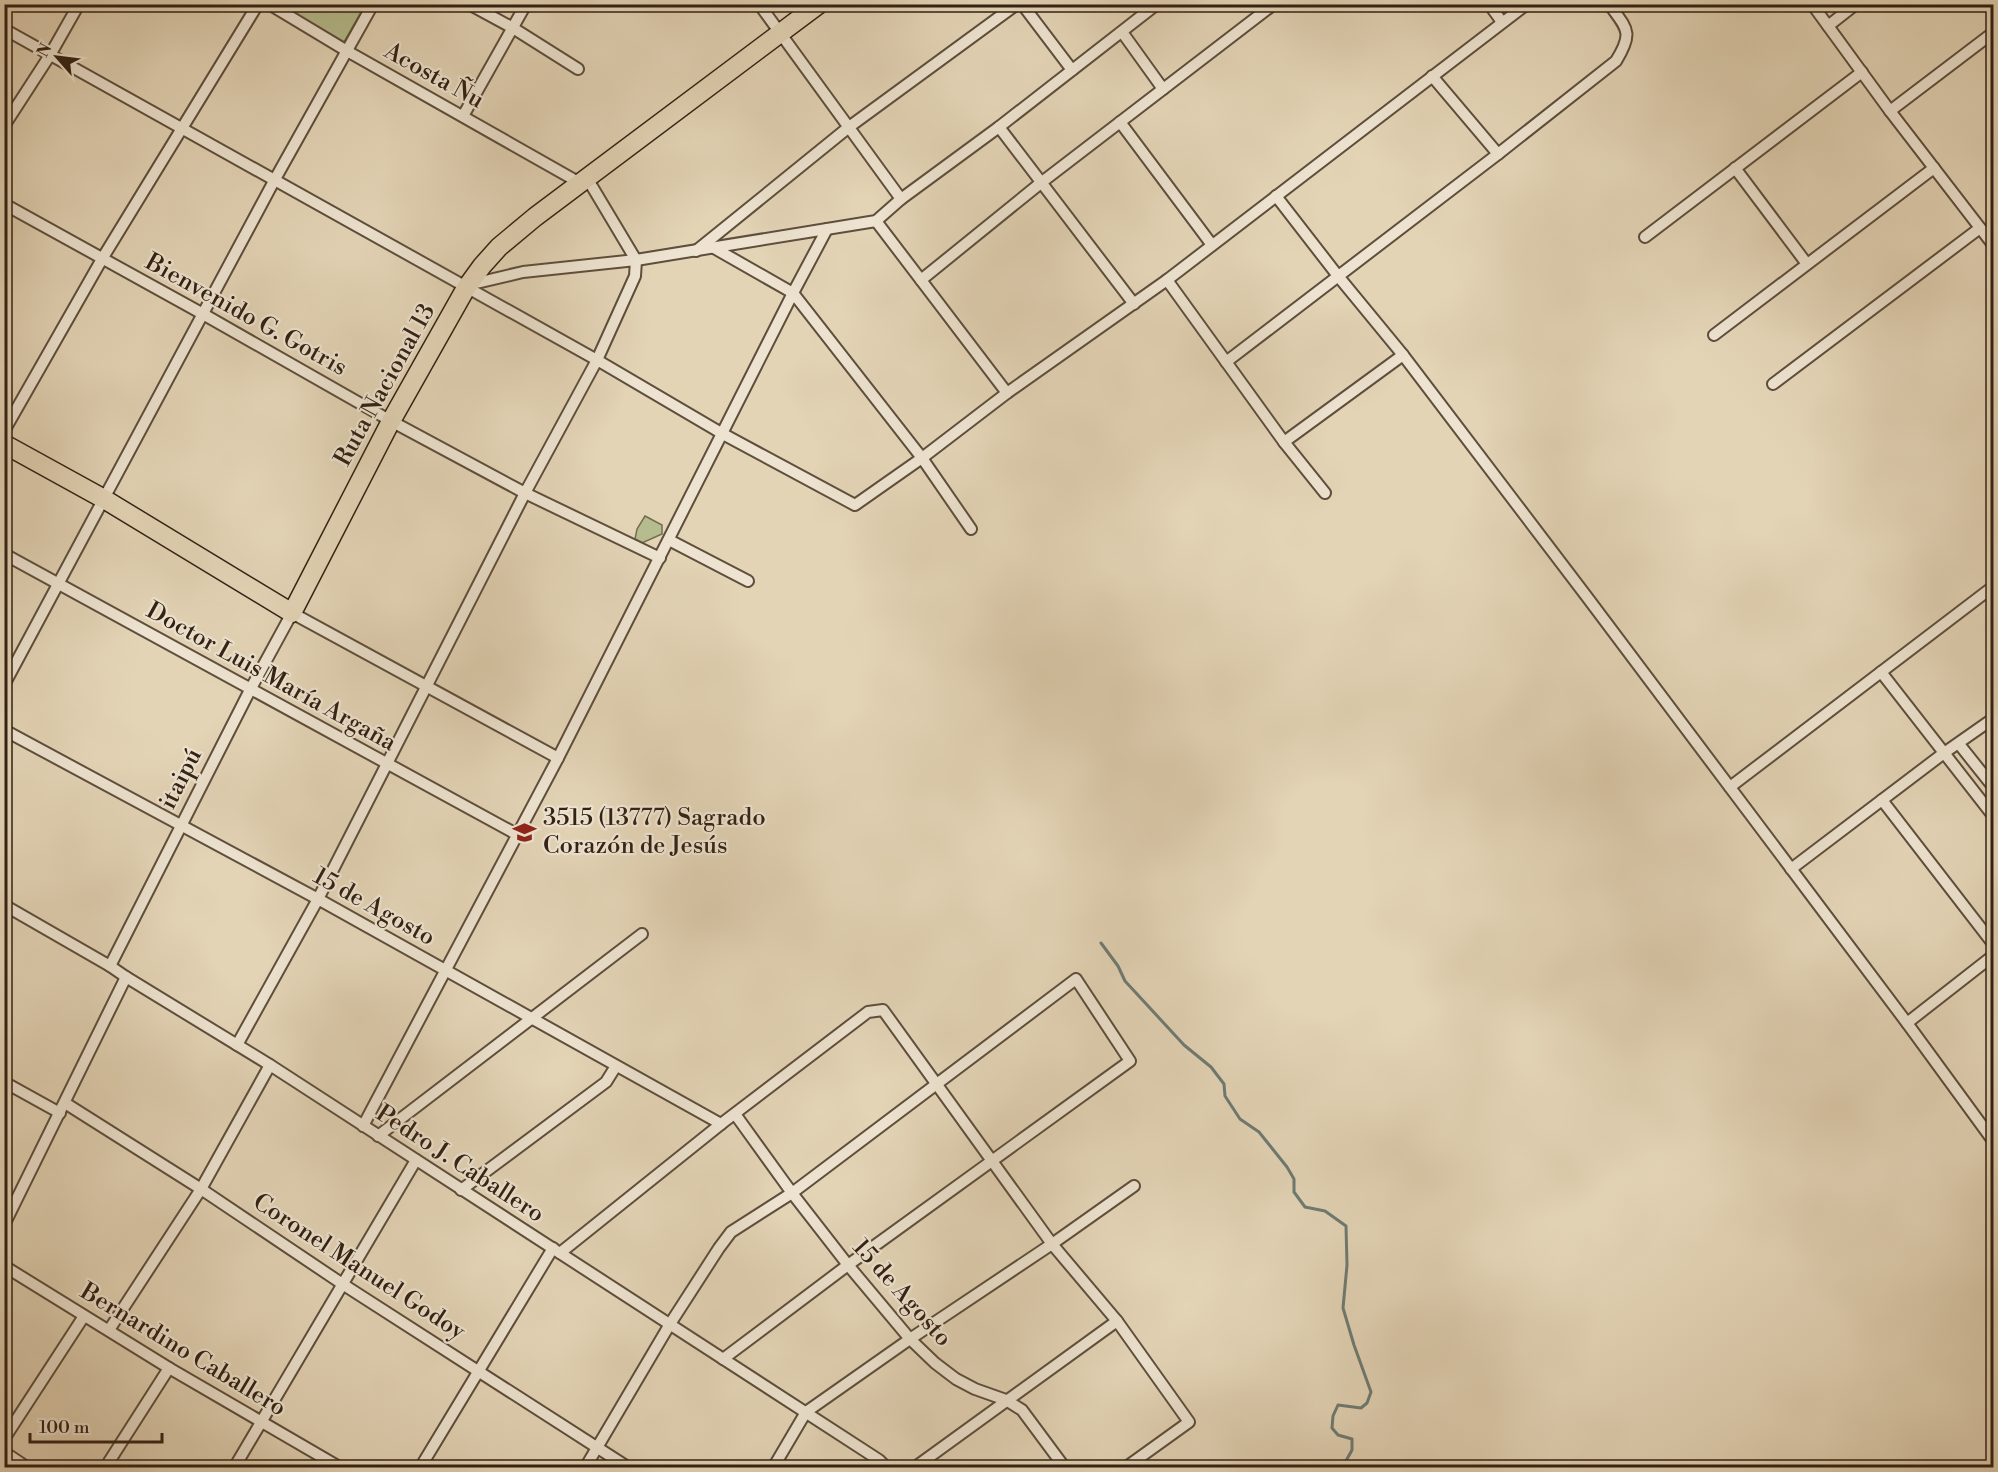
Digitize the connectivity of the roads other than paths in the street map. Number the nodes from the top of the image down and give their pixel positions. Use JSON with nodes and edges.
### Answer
{"nodes":[{"id":1,"x":80,"y":4,"type":"edge"},
{"id":2,"x":258,"y":4,"type":"edge"},
{"id":3,"x":269,"y":4,"type":"edge"},
{"id":4,"x":373,"y":4,"type":"edge"},
{"id":5,"x":470,"y":4,"type":"edge"},
{"id":6,"x":526,"y":4,"type":"edge"},
{"id":7,"x":759,"y":4,"type":"edge"},
{"id":8,"x":819,"y":4,"type":"edge"},
{"id":9,"x":1017,"y":4,"type":"edge"},
{"id":10,"x":1022,"y":4,"type":"edge"},
{"id":11,"x":1157,"y":4,"type":"edge"},
{"id":12,"x":1274,"y":4,"type":"edge"},
{"id":13,"x":1489,"y":4,"type":"edge"},
{"id":14,"x":1527,"y":4,"type":"edge"},
{"id":15,"x":1609,"y":4,"type":"edge"},
{"id":16,"x":1812,"y":4,"type":"edge"},
{"id":17,"x":1856,"y":4,"type":"edge"},
{"id":18,"x":1502,"y":22,"type":"junction"},
{"id":19,"x":1828,"y":26,"type":"junction"},
{"id":20,"x":513,"y":27,"type":"junction"},
{"id":21,"x":4,"y":29,"type":"edge"},
{"id":22,"x":1122,"y":32,"type":"junction"},
{"id":23,"x":780,"y":33,"type":"junction"},
{"id":24,"x":1994,"y":33,"type":"edge"},
{"id":25,"x":347,"y":51,"type":"junction"},
{"id":26,"x":50,"y":55,"type":"junction"},
{"id":27,"x":578,"y":69,"type":"dead end"},
{"id":28,"x":1072,"y":70,"type":"junction"},
{"id":29,"x":1862,"y":72,"type":"junction"},
{"id":30,"x":1432,"y":76,"type":"junction"},
{"id":31,"x":1164,"y":89,"type":"junction"},
{"id":32,"x":1890,"y":111,"type":"junction"},
{"id":33,"x":463,"y":116,"type":"junction"},
{"id":34,"x":1120,"y":122,"type":"junction"},
{"id":35,"x":4,"y":126,"type":"edge"},
{"id":36,"x":849,"y":127,"type":"junction"},
{"id":37,"x":999,"y":127,"type":"junction"},
{"id":38,"x":183,"y":129,"type":"junction"},
{"id":39,"x":1498,"y":154,"type":"junction"},
{"id":40,"x":1735,"y":168,"type":"junction"},
{"id":41,"x":1934,"y":168,"type":"junction"},
{"id":42,"x":274,"y":181,"type":"junction"},
{"id":43,"x":584,"y":181,"type":"junction"},
{"id":44,"x":1042,"y":182,"type":"junction"},
{"id":45,"x":1276,"y":196,"type":"junction"},
{"id":46,"x":901,"y":199,"type":"junction"},
{"id":47,"x":4,"y":204,"type":"edge"},
{"id":48,"x":876,"y":221,"type":"junction"},
{"id":49,"x":1980,"y":228,"type":"junction"},
{"id":50,"x":827,"y":229,"type":"junction"},
{"id":51,"x":1645,"y":237,"type":"dead end"},
{"id":52,"x":1212,"y":245,"type":"junction"},
{"id":53,"x":1994,"y":246,"type":"edge"},
{"id":54,"x":714,"y":248,"type":"junction"},
{"id":55,"x":696,"y":251,"type":"junction"},
{"id":56,"x":102,"y":259,"type":"junction"},
{"id":57,"x":636,"y":260,"type":"junction"},
{"id":58,"x":1807,"y":264,"type":"junction"},
{"id":59,"x":1338,"y":276,"type":"junction"},
{"id":60,"x":921,"y":280,"type":"junction"},
{"id":61,"x":1167,"y":280,"type":"junction"},
{"id":62,"x":467,"y":287,"type":"junction"},
{"id":63,"x":793,"y":293,"type":"junction"},
{"id":64,"x":1134,"y":303,"type":"junction"},
{"id":65,"x":203,"y":314,"type":"junction"},
{"id":66,"x":1714,"y":334,"type":"dead end"},
{"id":67,"x":1403,"y":355,"type":"junction"},
{"id":68,"x":597,"y":360,"type":"junction"},
{"id":69,"x":1226,"y":362,"type":"junction"},
{"id":70,"x":1773,"y":384,"type":"dead end"},
{"id":71,"x":1007,"y":393,"type":"junction"},
{"id":72,"x":391,"y":421,"type":"junction"},
{"id":73,"x":4,"y":431,"type":"edge"},
{"id":74,"x":723,"y":434,"type":"junction"},
{"id":75,"x":1284,"y":442,"type":"junction"},
{"id":76,"x":4,"y":444,"type":"edge"},
{"id":77,"x":922,"y":458,"type":"junction"},
{"id":78,"x":525,"y":493,"type":"junction"},
{"id":79,"x":1325,"y":493,"type":"dead end"},
{"id":80,"x":104,"y":500,"type":"junction"},
{"id":81,"x":971,"y":530,"type":"dead end"},
{"id":82,"x":669,"y":540,"type":"junction"},
{"id":83,"x":4,"y":554,"type":"edge"},
{"id":84,"x":660,"y":558,"type":"junction"},
{"id":85,"x":748,"y":581,"type":"dead end"},
{"id":86,"x":59,"y":584,"type":"junction"},
{"id":87,"x":1994,"y":586,"type":"edge"},
{"id":88,"x":292,"y":613,"type":"junction"},
{"id":89,"x":1881,"y":672,"type":"junction"},
{"id":90,"x":4,"y":685,"type":"edge"},
{"id":91,"x":428,"y":686,"type":"junction"},
{"id":92,"x":250,"y":690,"type":"junction"},
{"id":93,"x":1994,"y":718,"type":"edge"},
{"id":94,"x":4,"y":730,"type":"edge"},
{"id":95,"x":1959,"y":744,"type":"junction"},
{"id":96,"x":1944,"y":753,"type":"junction"},
{"id":97,"x":558,"y":758,"type":"junction"},
{"id":98,"x":387,"y":764,"type":"junction"},
{"id":99,"x":1730,"y":787,"type":"junction"},
{"id":100,"x":1994,"y":788,"type":"edge"},
{"id":101,"x":1882,"y":800,"type":"junction"},
{"id":102,"x":1994,"y":817,"type":"edge"},
{"id":103,"x":181,"y":826,"type":"junction"},
{"id":104,"x":518,"y":835,"type":"junction"},
{"id":105,"x":1791,"y":869,"type":"junction"},
{"id":106,"x":318,"y":899,"type":"junction"},
{"id":107,"x":4,"y":905,"type":"edge"},
{"id":108,"x":642,"y":934,"type":"dead end"},
{"id":109,"x":1994,"y":945,"type":"edge"},
{"id":110,"x":1994,"y":955,"type":"edge"},
{"id":111,"x":110,"y":966,"type":"junction"},
{"id":112,"x":446,"y":971,"type":"junction"},
{"id":113,"x":126,"y":977,"type":"junction"},
{"id":114,"x":531,"y":1019,"type":"junction"},
{"id":115,"x":1907,"y":1023,"type":"junction"},
{"id":116,"x":237,"y":1045,"type":"junction"},
{"id":117,"x":270,"y":1065,"type":"junction"},
{"id":118,"x":616,"y":1066,"type":"junction"},
{"id":119,"x":4,"y":1082,"type":"edge"},
{"id":120,"x":937,"y":1084,"type":"junction"},
{"id":121,"x":62,"y":1108,"type":"junction"},
{"id":122,"x":735,"y":1114,"type":"junction"},
{"id":123,"x":721,"y":1124,"type":"junction"},
{"id":124,"x":363,"y":1126,"type":"junction"},
{"id":125,"x":378,"y":1136,"type":"junction"},
{"id":126,"x":1994,"y":1142,"type":"edge"},
{"id":127,"x":416,"y":1160,"type":"junction"},
{"id":128,"x":992,"y":1160,"type":"junction"},
{"id":129,"x":1134,"y":1186,"type":"dead end"},
{"id":130,"x":201,"y":1188,"type":"junction"},
{"id":131,"x":461,"y":1190,"type":"junction"},
{"id":132,"x":792,"y":1193,"type":"junction"},
{"id":133,"x":4,"y":1225,"type":"edge"},
{"id":134,"x":1052,"y":1244,"type":"junction"},
{"id":135,"x":556,"y":1251,"type":"junction"},
{"id":136,"x":848,"y":1265,"type":"junction"},
{"id":137,"x":4,"y":1266,"type":"edge"},
{"id":138,"x":344,"y":1285,"type":"junction"},
{"id":139,"x":84,"y":1316,"type":"junction"},
{"id":140,"x":1117,"y":1321,"type":"junction"},
{"id":141,"x":670,"y":1324,"type":"junction"},
{"id":142,"x":109,"y":1329,"type":"junction"},
{"id":143,"x":910,"y":1339,"type":"junction"},
{"id":144,"x":723,"y":1359,"type":"junction"},
{"id":145,"x":169,"y":1368,"type":"junction"},
{"id":146,"x":478,"y":1371,"type":"junction"},
{"id":147,"x":1006,"y":1400,"type":"junction"},
{"id":148,"x":806,"y":1412,"type":"junction"},
{"id":149,"x":261,"y":1421,"type":"junction"},
{"id":150,"x":4,"y":1439,"type":"edge"},
{"id":151,"x":597,"y":1447,"type":"junction"},
{"id":152,"x":4,"y":1452,"type":"edge"},
{"id":153,"x":28,"y":1467,"type":"edge"},
{"id":154,"x":105,"y":1467,"type":"edge"},
{"id":155,"x":234,"y":1467,"type":"edge"},
{"id":156,"x":340,"y":1467,"type":"edge"},
{"id":157,"x":420,"y":1467,"type":"edge"},
{"id":158,"x":585,"y":1467,"type":"edge"},
{"id":159,"x":630,"y":1467,"type":"edge"},
{"id":160,"x":773,"y":1467,"type":"edge"},
{"id":161,"x":887,"y":1467,"type":"edge"},
{"id":162,"x":914,"y":1467,"type":"edge"},
{"id":163,"x":1065,"y":1467,"type":"edge"},
{"id":164,"x":1125,"y":1467,"type":"edge"}],
"edges":[{"from":1,"to":26,"type":"street"},
{"from":2,"to":38,"type":"street"},
{"from":3,"to":25,"type":"street","name":"Acosta Ñu"},
{"from":4,"to":25,"type":"street"},
{"from":5,"to":20,"type":"street"},
{"from":6,"to":20,"type":"street"},
{"from":7,"to":23,"type":"street"},
{"from":8,"to":23,"type":"highway","name":"Ruta Nacional 13"},
{"from":9,"to":36,"type":"street"},
{"from":10,"to":28,"type":"street"},
{"from":11,"to":22,"type":"street"},
{"from":12,"to":31,"type":"street"},
{"from":13,"to":18,"type":"street"},
{"from":14,"to":18,"type":"street"},
{"from":15,"to":39,"type":"street"},
{"from":16,"to":19,"type":"street"},
{"from":17,"to":19,"type":"street"},
{"from":18,"to":30,"type":"street"},
{"from":19,"to":29,"type":"street"},
{"from":20,"to":27,"type":"street"},
{"from":20,"to":33,"type":"street"},
{"from":21,"to":26,"type":"street"},
{"from":22,"to":28,"type":"street"},
{"from":22,"to":31,"type":"street"},
{"from":23,"to":36,"type":"street"},
{"from":23,"to":43,"type":"highway","name":"Ruta Nacional 13"},
{"from":24,"to":32,"type":"street"},
{"from":25,"to":33,"type":"street","name":"Acosta Ñu"},
{"from":25,"to":42,"type":"street"},
{"from":26,"to":35,"type":"street"},
{"from":26,"to":38,"type":"street"},
{"from":28,"to":37,"type":"street"},
{"from":29,"to":32,"type":"street"},
{"from":29,"to":40,"type":"street"},
{"from":30,"to":39,"type":"street"},
{"from":30,"to":45,"type":"street"},
{"from":31,"to":34,"type":"street"},
{"from":32,"to":41,"type":"street"},
{"from":33,"to":43,"type":"street","name":"Acosta Ñu"},
{"from":34,"to":44,"type":"street"},
{"from":34,"to":52,"type":"street"},
{"from":36,"to":46,"type":"street"},
{"from":36,"to":55,"type":"street"},
{"from":37,"to":44,"type":"street"},
{"from":37,"to":46,"type":"street"},
{"from":38,"to":42,"type":"street"},
{"from":38,"to":56,"type":"street"},
{"from":39,"to":59,"type":"street"},
{"from":40,"to":51,"type":"street"},
{"from":40,"to":58,"type":"street"},
{"from":41,"to":49,"type":"street"},
{"from":41,"to":58,"type":"street"},
{"from":42,"to":62,"type":"street"},
{"from":42,"to":65,"type":"street"},
{"from":43,"to":57,"type":"street","name":"Acosta Ñu"},
{"from":43,"to":62,"type":"highway","name":"Ruta Nacional 13"},
{"from":44,"to":60,"type":"street"},
{"from":44,"to":64,"type":"street"},
{"from":45,"to":52,"type":"street"},
{"from":45,"to":59,"type":"street"},
{"from":46,"to":48,"type":"street"},
{"from":47,"to":56,"type":"street","name":"Bienvenido G. Gotris"},
{"from":48,"to":50,"type":"street"},
{"from":48,"to":60,"type":"street"},
{"from":49,"to":53,"type":"street"},
{"from":49,"to":70,"type":"street"},
{"from":50,"to":54,"type":"street"},
{"from":50,"to":63,"type":"street"},
{"from":52,"to":61,"type":"street"},
{"from":54,"to":55,"type":"street"},
{"from":54,"to":63,"type":"street"},
{"from":55,"to":57,"type":"street"},
{"from":56,"to":65,"type":"street","name":"Bienvenido G. Gotris"},
{"from":56,"to":73,"type":"street"},
{"from":57,"to":62,"type":"street"},
{"from":57,"to":68,"type":"street"},
{"from":58,"to":66,"type":"street"},
{"from":59,"to":67,"type":"street"},
{"from":59,"to":69,"type":"street"},
{"from":60,"to":71,"type":"street"},
{"from":61,"to":64,"type":"street"},
{"from":61,"to":69,"type":"street"},
{"from":62,"to":68,"type":"street"},
{"from":62,"to":72,"type":"highway","name":"Ruta Nacional 13"},
{"from":63,"to":74,"type":"street"},
{"from":63,"to":77,"type":"street"},
{"from":64,"to":71,"type":"street"},
{"from":65,"to":72,"type":"street","name":"Bienvenido G. Gotris"},
{"from":65,"to":80,"type":"street"},
{"from":67,"to":75,"type":"street"},
{"from":67,"to":99,"type":"street"},
{"from":68,"to":74,"type":"street"},
{"from":68,"to":78,"type":"street"},
{"from":69,"to":75,"type":"street"},
{"from":71,"to":77,"type":"street"},
{"from":72,"to":78,"type":"street","name":"Bienvenido G. Gotris"},
{"from":72,"to":88,"type":"highway","name":"Ruta Nacional 13"},
{"from":74,"to":77,"type":"street"},
{"from":74,"to":82,"type":"street"},
{"from":75,"to":79,"type":"street"},
{"from":76,"to":80,"type":"highway"},
{"from":77,"to":81,"type":"street"},
{"from":78,"to":84,"type":"street","name":"Bienvenido G. Gotris"},
{"from":78,"to":91,"type":"street"},
{"from":80,"to":86,"type":"street"},
{"from":80,"to":88,"type":"highway"},
{"from":82,"to":84,"type":"street"},
{"from":82,"to":85,"type":"street"},
{"from":83,"to":86,"type":"street","name":"Doctor Luis María Argaña"},
{"from":84,"to":97,"type":"street"},
{"from":86,"to":90,"type":"street"},
{"from":86,"to":92,"type":"street","name":"Doctor Luis María Argaña"},
{"from":87,"to":89,"type":"street"},
{"from":88,"to":91,"type":"street"},
{"from":88,"to":92,"type":"street","name":"itaipú"},
{"from":89,"to":96,"type":"street"},
{"from":89,"to":99,"type":"street"},
{"from":91,"to":97,"type":"street"},
{"from":91,"to":98,"type":"street"},
{"from":92,"to":98,"type":"street","name":"Doctor Luis María Argaña"},
{"from":92,"to":103,"type":"street","name":"itaipú"},
{"from":93,"to":95,"type":"street"},
{"from":94,"to":103,"type":"street","name":"15 de Agosto"},
{"from":95,"to":96,"type":"street"},
{"from":95,"to":100,"type":"street"},
{"from":96,"to":101,"type":"street"},
{"from":96,"to":102,"type":"street"},
{"from":97,"to":104,"type":"street"},
{"from":98,"to":104,"type":"street","name":"Doctor Luis María Argaña"},
{"from":98,"to":106,"type":"street"},
{"from":99,"to":105,"type":"street"},
{"from":101,"to":105,"type":"street"},
{"from":101,"to":109,"type":"street"},
{"from":103,"to":106,"type":"street","name":"15 de Agosto"},
{"from":103,"to":111,"type":"street","name":"itaipú"},
{"from":104,"to":112,"type":"street"},
{"from":105,"to":115,"type":"street"},
{"from":106,"to":112,"type":"street","name":"15 de Agosto"},
{"from":106,"to":116,"type":"street"},
{"from":107,"to":111,"type":"street","name":"Pedro J. Caballero"},
{"from":108,"to":114,"type":"street"},
{"from":110,"to":115,"type":"street"},
{"from":111,"to":113,"type":"street","name":"Pedro J. Caballero"},
{"from":112,"to":114,"type":"street","name":"15 de Agosto"},
{"from":112,"to":124,"type":"street"},
{"from":113,"to":116,"type":"street","name":"Pedro J. Caballero"},
{"from":113,"to":121,"type":"street"},
{"from":114,"to":118,"type":"street","name":"15 de Agosto"},
{"from":114,"to":125,"type":"street"},
{"from":115,"to":126,"type":"street"},
{"from":116,"to":117,"type":"street","name":"Pedro J. Caballero"},
{"from":117,"to":124,"type":"street","name":"Pedro J. Caballero"},
{"from":117,"to":130,"type":"street"},
{"from":118,"to":123,"type":"street","name":"15 de Agosto"},
{"from":118,"to":131,"type":"street"},
{"from":119,"to":121,"type":"street","name":"Coronel Manuel Godoy"},
{"from":120,"to":122,"type":"street"},
{"from":120,"to":128,"type":"street"},
{"from":120,"to":128,"type":"street"},
{"from":120,"to":132,"type":"street"},
{"from":121,"to":130,"type":"street","name":"Coronel Manuel Godoy"},
{"from":121,"to":133,"type":"street"},
{"from":122,"to":123,"type":"street"},
{"from":122,"to":132,"type":"street","name":"15 de Agosto"},
{"from":123,"to":135,"type":"street"},
{"from":124,"to":125,"type":"street","name":"Pedro J. Caballero"},
{"from":125,"to":127,"type":"street","name":"Pedro J. Caballero"},
{"from":127,"to":131,"type":"street","name":"Pedro J. Caballero"},
{"from":127,"to":138,"type":"street"},
{"from":128,"to":134,"type":"street"},
{"from":128,"to":136,"type":"street"},
{"from":129,"to":134,"type":"street"},
{"from":130,"to":138,"type":"street","name":"Coronel Manuel Godoy"},
{"from":130,"to":142,"type":"street"},
{"from":131,"to":135,"type":"street","name":"Pedro J. Caballero"},
{"from":132,"to":136,"type":"street","name":"15 de Agosto"},
{"from":132,"to":141,"type":"street"},
{"from":134,"to":140,"type":"street"},
{"from":134,"to":143,"type":"street"},
{"from":135,"to":141,"type":"street","name":"Pedro J. Caballero"},
{"from":135,"to":146,"type":"street"},
{"from":136,"to":143,"type":"street","name":"15 de Agosto"},
{"from":136,"to":144,"type":"street"},
{"from":137,"to":139,"type":"street","name":"Bernardino Caballero"},
{"from":138,"to":146,"type":"street","name":"Coronel Manuel Godoy"},
{"from":138,"to":149,"type":"street"},
{"from":139,"to":142,"type":"street","name":"Bernardino Caballero"},
{"from":139,"to":150,"type":"street"},
{"from":140,"to":147,"type":"street"},
{"from":140,"to":164,"type":"street"},
{"from":141,"to":144,"type":"street","name":"Pedro J. Caballero"},
{"from":141,"to":151,"type":"street"},
{"from":142,"to":145,"type":"street","name":"Bernardino Caballero"},
{"from":143,"to":147,"type":"street","name":"15 de Agosto"},
{"from":143,"to":148,"type":"street"},
{"from":144,"to":148,"type":"street","name":"Pedro J. Caballero"},
{"from":145,"to":149,"type":"street","name":"Bernardino Caballero"},
{"from":145,"to":154,"type":"street"},
{"from":146,"to":151,"type":"street","name":"Coronel Manuel Godoy"},
{"from":146,"to":157,"type":"street"},
{"from":147,"to":162,"type":"street"},
{"from":147,"to":163,"type":"street","name":"15 de Agosto"},
{"from":148,"to":160,"type":"street"},
{"from":148,"to":161,"type":"street","name":"Pedro J. Caballero"},
{"from":149,"to":155,"type":"street"},
{"from":149,"to":156,"type":"street","name":"Bernardino Caballero"},
{"from":151,"to":158,"type":"street"},
{"from":151,"to":159,"type":"street","name":"Coronel Manuel Godoy"},
{"from":152,"to":153,"type":"street"}]}
